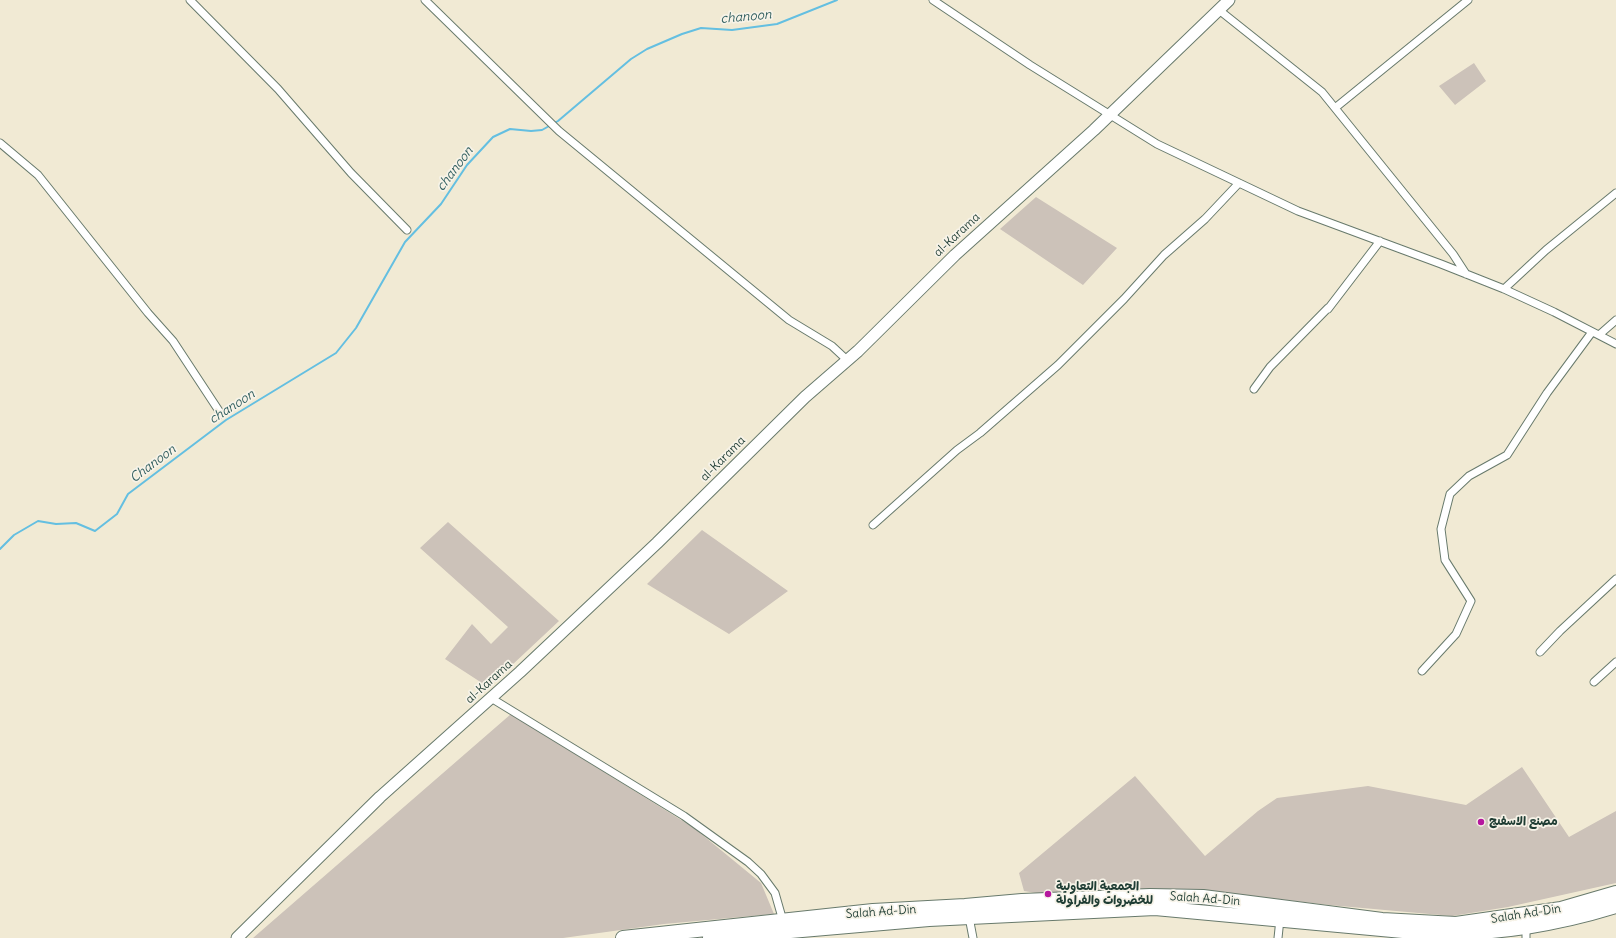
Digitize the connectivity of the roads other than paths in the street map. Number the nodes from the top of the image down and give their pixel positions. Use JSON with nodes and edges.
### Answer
{"nodes":[{"id":1,"x":190,"y":0,"type":"edge"},
{"id":2,"x":425,"y":0,"type":"edge"},
{"id":3,"x":933,"y":0,"type":"edge"},
{"id":4,"x":1229,"y":0,"type":"edge"},
{"id":5,"x":1468,"y":0,"type":"edge"},
{"id":6,"x":1218,"y":10,"type":"junction"},
{"id":7,"x":1335,"y":108,"type":"junction"},
{"id":8,"x":1108,"y":115,"type":"junction"},
{"id":9,"x":0,"y":143,"type":"edge"},
{"id":10,"x":1239,"y":183,"type":"junction"},
{"id":11,"x":1616,"y":193,"type":"edge"},
{"id":12,"x":407,"y":230,"type":"dead end"},
{"id":13,"x":1380,"y":241,"type":"junction"},
{"id":14,"x":1466,"y":274,"type":"junction"},
{"id":15,"x":1504,"y":289,"type":"junction"},
{"id":16,"x":1616,"y":320,"type":"edge"},
{"id":17,"x":1595,"y":334,"type":"junction"},
{"id":18,"x":1616,"y":344,"type":"edge"},
{"id":19,"x":847,"y":360,"type":"junction"},
{"id":20,"x":1254,"y":389,"type":"dead end"},
{"id":21,"x":221,"y":414,"type":"dead end"},
{"id":22,"x":873,"y":525,"type":"dead end"},
{"id":23,"x":1616,"y":579,"type":"edge"},
{"id":24,"x":1540,"y":652,"type":"dead end"},
{"id":25,"x":1616,"y":662,"type":"edge"},
{"id":26,"x":1422,"y":671,"type":"dead end"},
{"id":27,"x":1594,"y":682,"type":"dead end"},
{"id":28,"x":491,"y":698,"type":"junction"},
{"id":29,"x":1616,"y":893,"type":"edge"},
{"id":30,"x":1616,"y":906,"type":"edge"},
{"id":31,"x":969,"y":917,"type":"junction"},
{"id":32,"x":1280,"y":919,"type":"junction"},
{"id":33,"x":783,"y":921,"type":"junction"},
{"id":34,"x":1526,"y":933,"type":"edge"},
{"id":35,"x":1467,"y":936,"type":"edge"},
{"id":36,"x":236,"y":938,"type":"edge"},
{"id":37,"x":622,"y":938,"type":"edge"},
{"id":38,"x":710,"y":938,"type":"edge"},
{"id":39,"x":973,"y":938,"type":"edge"},
{"id":40,"x":1278,"y":938,"type":"edge"}],
"edges":[{"from":1,"to":12,"type":"street"},
{"from":2,"to":19,"type":"street"},
{"from":3,"to":8,"type":"street"},
{"from":4,"to":6,"type":"main road","name":"al-Karama"},
{"from":5,"to":7,"type":"street"},
{"from":6,"to":7,"type":"street"},
{"from":6,"to":8,"type":"main road","name":"al-Karama"},
{"from":7,"to":14,"type":"street"},
{"from":8,"to":10,"type":"street"},
{"from":8,"to":19,"type":"main road","name":"al-Karama"},
{"from":9,"to":21,"type":"street"},
{"from":10,"to":13,"type":"street"},
{"from":10,"to":22,"type":"street"},
{"from":11,"to":15,"type":"street"},
{"from":13,"to":14,"type":"street"},
{"from":13,"to":20,"type":"street"},
{"from":14,"to":15,"type":"street"},
{"from":15,"to":17,"type":"street"},
{"from":16,"to":17,"type":"street"},
{"from":17,"to":18,"type":"street"},
{"from":17,"to":26,"type":"street"},
{"from":19,"to":28,"type":"main road","name":"al-Karama"},
{"from":23,"to":24,"type":"street"},
{"from":25,"to":27,"type":"street"},
{"from":28,"to":33,"type":"street"},
{"from":28,"to":36,"type":"main road","name":"al-Karama"},
{"from":29,"to":33,"type":"highway","name":"Salah Ad-Din"},
{"from":30,"to":34,"type":"highway","name":"Salah Ad-Din"},
{"from":31,"to":32,"type":"highway","name":"Salah Ad-Din"},
{"from":31,"to":38,"type":"highway","name":"Salah Ad-Din"},
{"from":31,"to":39,"type":"street"},
{"from":32,"to":35,"type":"highway","name":"Salah Ad-Din"},
{"from":32,"to":40,"type":"street"},
{"from":33,"to":37,"type":"highway","name":"Salah Ad-Din"},
{"from":34,"to":35,"type":"highway","name":"Salah Ad-Din"}]}
